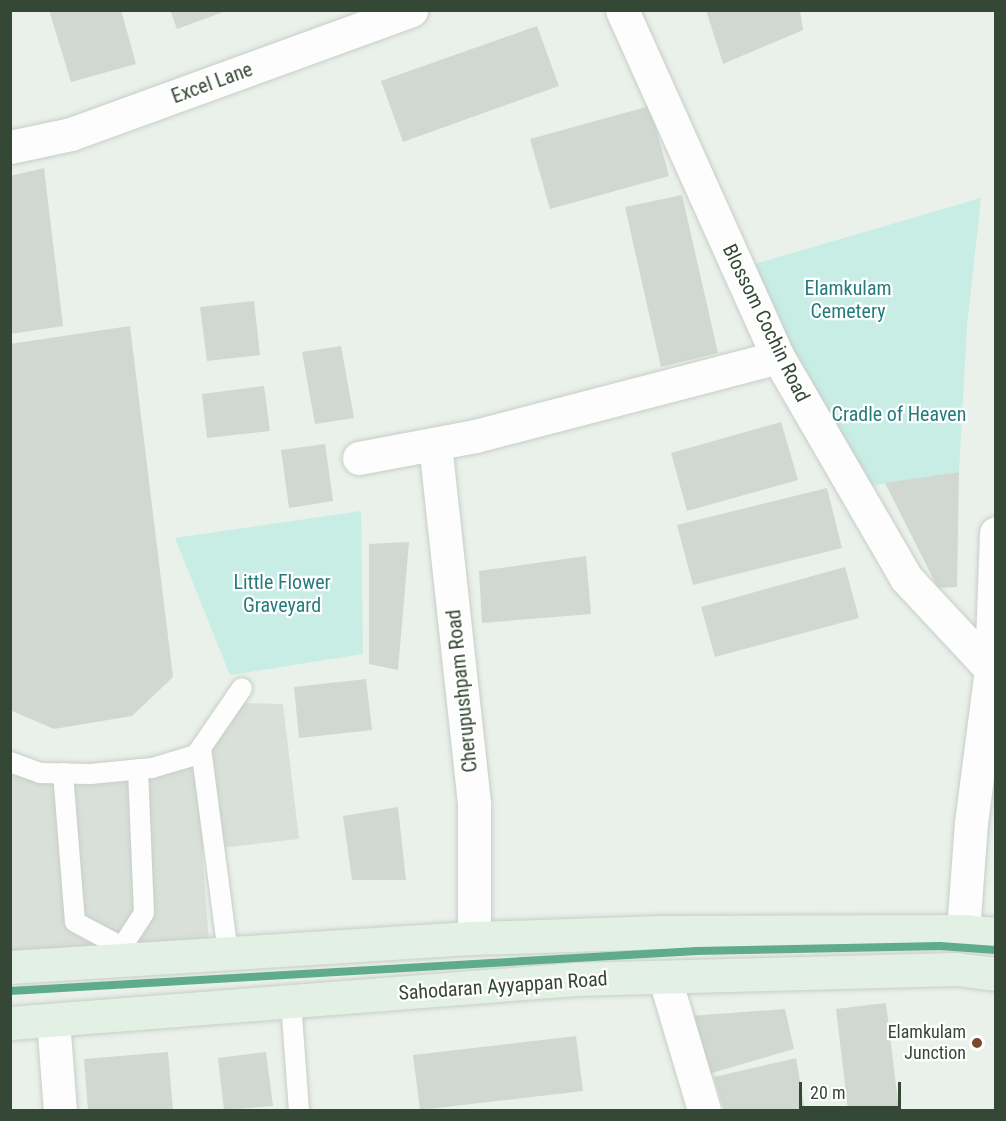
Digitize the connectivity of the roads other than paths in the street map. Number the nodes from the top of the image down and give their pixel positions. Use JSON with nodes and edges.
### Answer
{"nodes":[{"id":1,"x":411,"y":10,"type":"edge"},
{"id":2,"x":622,"y":10,"type":"edge"},
{"id":3,"x":10,"y":147,"type":"edge"},
{"id":4,"x":778,"y":357,"type":"junction"},
{"id":5,"x":435,"y":444,"type":"junction"},
{"id":6,"x":359,"y":458,"type":"dead end"},
{"id":7,"x":996,"y":534,"type":"edge"},
{"id":8,"x":995,"y":539,"type":"edge"},
{"id":9,"x":991,"y":669,"type":"junction"},
{"id":10,"x":242,"y":688,"type":"dead end"},
{"id":11,"x":201,"y":748,"type":"junction"},
{"id":12,"x":10,"y":762,"type":"edge"},
{"id":13,"x":138,"y":769,"type":"junction"},
{"id":14,"x":63,"y":773,"type":"junction"},
{"id":15,"x":963,"y":931,"type":"junction"},
{"id":16,"x":996,"y":934,"type":"edge"},
{"id":17,"x":474,"y":938,"type":"junction"},
{"id":18,"x":228,"y":953,"type":"junction"},
{"id":19,"x":122,"y":954,"type":"junction"},
{"id":20,"x":10,"y":967,"type":"edge"},
{"id":21,"x":956,"y":969,"type":"junction"},
{"id":22,"x":996,"y":974,"type":"edge"},
{"id":23,"x":665,"y":979,"type":"junction"},
{"id":24,"x":291,"y":1002,"type":"junction"},
{"id":25,"x":53,"y":1020,"type":"junction"},
{"id":26,"x":10,"y":1023,"type":"edge"},
{"id":27,"x":60,"y":1110,"type":"edge"},
{"id":28,"x":299,"y":1110,"type":"edge"},
{"id":29,"x":704,"y":1110,"type":"edge"}],
"edges":[{"from":1,"to":3,"type":"street","name":"Excel Lane"},
{"from":2,"to":4,"type":"street","name":"Blossom Cochin Road"},
{"from":4,"to":5,"type":"street"},
{"from":4,"to":9,"type":"street","name":"Blossom Cochin Road"},
{"from":5,"to":6,"type":"street"},
{"from":5,"to":17,"type":"street","name":"Cherupushpam Road"},
{"from":7,"to":8,"type":"street"},
{"from":8,"to":9,"type":"street"},
{"from":9,"to":15,"type":"street"},
{"from":10,"to":11,"type":"lane"},
{"from":11,"to":13,"type":"lane"},
{"from":11,"to":18,"type":"lane"},
{"from":12,"to":14,"type":"lane"},
{"from":13,"to":14,"type":"lane"},
{"from":13,"to":19,"type":"lane"},
{"from":14,"to":19,"type":"lane"},
{"from":15,"to":16,"type":"main road"},
{"from":15,"to":17,"type":"main road"},
{"from":15,"to":21,"type":"main road"},
{"from":17,"to":18,"type":"main road"},
{"from":18,"to":19,"type":"main road"},
{"from":19,"to":20,"type":"main road"},
{"from":21,"to":22,"type":"main road","name":"Sahodaran Ayyappan Road"},
{"from":21,"to":23,"type":"main road","name":"Sahodaran Ayyappan Road"},
{"from":23,"to":24,"type":"main road","name":"Sahodaran Ayyappan Road"},
{"from":23,"to":29,"type":"street"},
{"from":24,"to":25,"type":"main road","name":"Sahodaran Ayyappan Road"},
{"from":24,"to":28,"type":"lane"},
{"from":25,"to":26,"type":"main road","name":"Sahodaran Ayyappan Road"},
{"from":25,"to":27,"type":"street"}]}
